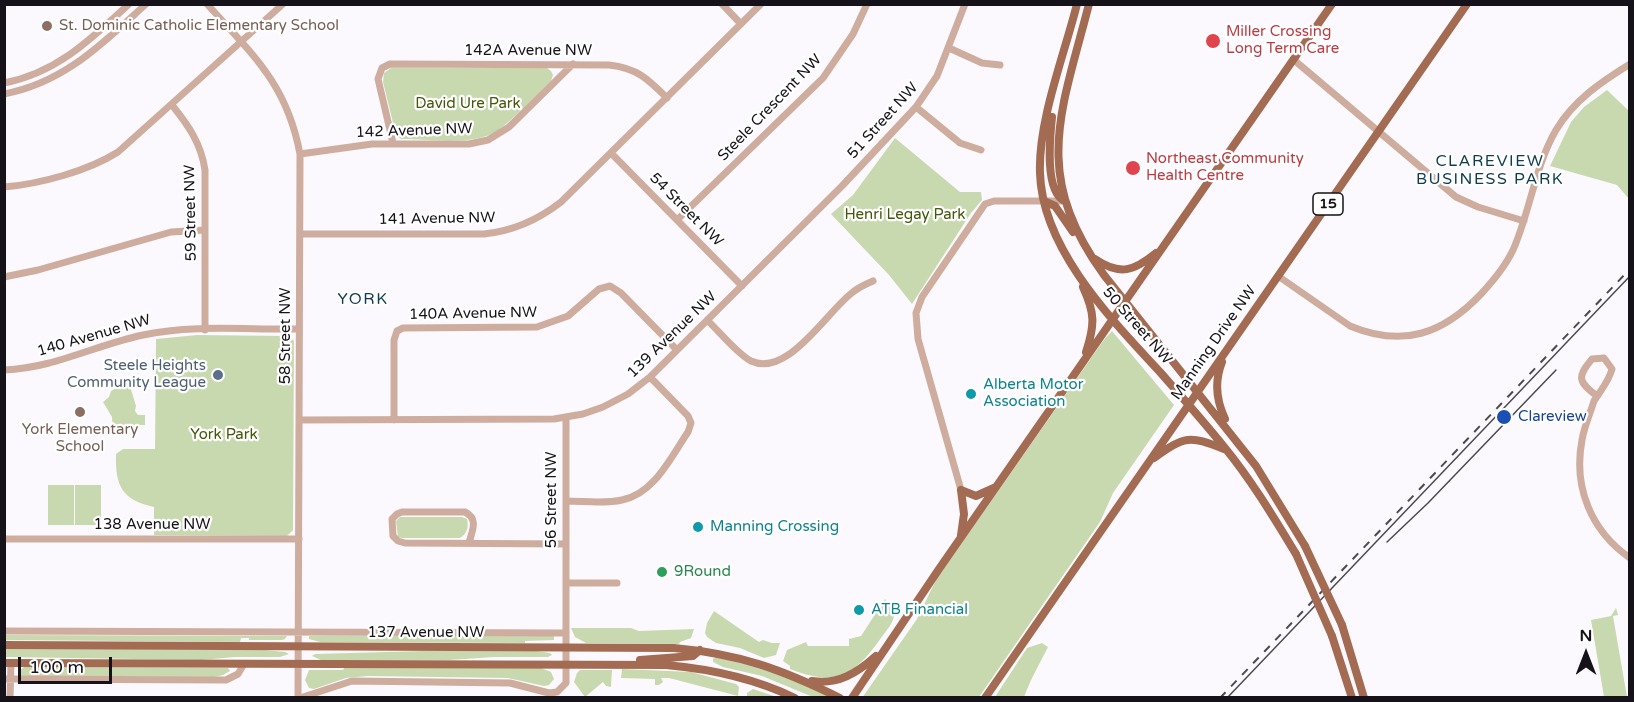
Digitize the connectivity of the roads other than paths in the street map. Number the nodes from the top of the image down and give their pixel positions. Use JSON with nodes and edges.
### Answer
{"nodes":[{"id":1,"x":129,"y":4,"type":"edge"},
{"id":2,"x":146,"y":4,"type":"edge"},
{"id":3,"x":207,"y":4,"type":"edge"},
{"id":4,"x":283,"y":4,"type":"edge"},
{"id":5,"x":722,"y":4,"type":"edge"},
{"id":6,"x":761,"y":4,"type":"edge"},
{"id":7,"x":867,"y":4,"type":"edge"},
{"id":8,"x":965,"y":4,"type":"edge"},
{"id":9,"x":1077,"y":4,"type":"edge"},
{"id":10,"x":1089,"y":4,"type":"edge"},
{"id":11,"x":1332,"y":4,"type":"edge"},
{"id":12,"x":1467,"y":4,"type":"edge"},
{"id":13,"x":741,"y":24,"type":"junction"},
{"id":14,"x":241,"y":42,"type":"junction"},
{"id":15,"x":949,"y":48,"type":"junction"},
{"id":16,"x":1294,"y":60,"type":"junction"},
{"id":17,"x":573,"y":64,"type":"junction"},
{"id":18,"x":1629,"y":64,"type":"edge"},
{"id":19,"x":1000,"y":65,"type":"dead end"},
{"id":20,"x":4,"y":83,"type":"edge"},
{"id":21,"x":4,"y":94,"type":"edge"},
{"id":22,"x":667,"y":98,"type":"junction"},
{"id":23,"x":1050,"y":104,"type":"junction"},
{"id":24,"x":172,"y":105,"type":"junction"},
{"id":25,"x":916,"y":107,"type":"junction"},
{"id":26,"x":1378,"y":132,"type":"junction"},
{"id":27,"x":393,"y":144,"type":"junction"},
{"id":28,"x":981,"y":150,"type":"dead end"},
{"id":29,"x":611,"y":153,"type":"junction"},
{"id":30,"x":300,"y":154,"type":"junction"},
{"id":31,"x":842,"y":186,"type":"joint"},
{"id":32,"x":4,"y":187,"type":"edge"},
{"id":33,"x":1044,"y":201,"type":"junction"},
{"id":34,"x":1065,"y":201,"type":"junction"},
{"id":35,"x":678,"y":219,"type":"junction"},
{"id":36,"x":1524,"y":221,"type":"junction"},
{"id":37,"x":205,"y":230,"type":"junction"},
{"id":38,"x":300,"y":234,"type":"junction"},
{"id":39,"x":1165,"y":245,"type":"junction"},
{"id":40,"x":1088,"y":252,"type":"junction"},
{"id":41,"x":1078,"y":276,"type":"junction"},
{"id":42,"x":1278,"y":276,"type":"junction"},
{"id":43,"x":4,"y":277,"type":"edge"},
{"id":44,"x":873,"y":281,"type":"dead end"},
{"id":45,"x":742,"y":286,"type":"junction"},
{"id":46,"x":1126,"y":302,"type":"junction"},
{"id":47,"x":707,"y":320,"type":"junction"},
{"id":48,"x":1113,"y":320,"type":"junction"},
{"id":49,"x":299,"y":329,"type":"junction"},
{"id":50,"x":206,"y":330,"type":"junction"},
{"id":51,"x":1229,"y":346,"type":"junction"},
{"id":52,"x":677,"y":350,"type":"junction"},
{"id":53,"x":1083,"y":362,"type":"junction"},
{"id":54,"x":4,"y":370,"type":"edge"},
{"id":55,"x":650,"y":377,"type":"junction"},
{"id":56,"x":1198,"y":390,"type":"junction"},
{"id":57,"x":1597,"y":396,"type":"junction"},
{"id":58,"x":1188,"y":404,"type":"junction"},
{"id":59,"x":566,"y":417,"type":"junction"},
{"id":60,"x":299,"y":420,"type":"junction"},
{"id":61,"x":394,"y":420,"type":"junction"},
{"id":62,"x":1232,"y":433,"type":"junction"},
{"id":63,"x":1227,"y":451,"type":"junction"},
{"id":64,"x":1148,"y":463,"type":"junction"},
{"id":65,"x":996,"y":487,"type":"junction"},
{"id":66,"x":960,"y":490,"type":"junction"},
{"id":67,"x":566,"y":501,"type":"junction"},
{"id":68,"x":961,"y":538,"type":"junction"},
{"id":69,"x":4,"y":539,"type":"edge"},
{"id":70,"x":299,"y":540,"type":"junction"},
{"id":71,"x":469,"y":543,"type":"junction"},
{"id":72,"x":566,"y":543,"type":"junction"},
{"id":73,"x":1629,"y":558,"type":"edge"},
{"id":74,"x":566,"y":583,"type":"junction"},
{"id":75,"x":617,"y":583,"type":"dead end"},
{"id":76,"x":4,"y":631,"type":"edge"},
{"id":77,"x":299,"y":633,"type":"junction"},
{"id":78,"x":565,"y":633,"type":"junction"},
{"id":79,"x":888,"y":644,"type":"junction"},
{"id":80,"x":4,"y":645,"type":"edge"},
{"id":81,"x":299,"y":646,"type":"junction"},
{"id":82,"x":565,"y":647,"type":"junction"},
{"id":83,"x":700,"y":650,"type":"junction"},
{"id":84,"x":8,"y":663,"type":"edge"},
{"id":85,"x":244,"y":664,"type":"junction"},
{"id":86,"x":298,"y":664,"type":"junction"},
{"id":87,"x":565,"y":664,"type":"junction"},
{"id":88,"x":603,"y":664,"type":"junction"},
{"id":89,"x":700,"y":669,"type":"junction"},
{"id":90,"x":7,"y":679,"type":"edge"},
{"id":91,"x":803,"y":680,"type":"junction"},
{"id":92,"x":792,"y":697,"type":"edge"},
{"id":93,"x":985,"y":697,"type":"edge"},
{"id":94,"x":10,"y":698,"type":"edge"},
{"id":95,"x":299,"y":698,"type":"edge"},
{"id":96,"x":840,"y":698,"type":"edge"},
{"id":97,"x":852,"y":698,"type":"edge"},
{"id":98,"x":1352,"y":698,"type":"edge"},
{"id":99,"x":1365,"y":698,"type":"edge"}],
"edges":[{"from":1,"to":20,"type":"street"},
{"from":2,"to":21,"type":"street"},
{"from":3,"to":14,"type":"street","name":"58 Street NW"},
{"from":4,"to":14,"type":"street"},
{"from":5,"to":13,"type":"street"},
{"from":6,"to":13,"type":"street","name":"141 Avenue NW"},
{"from":7,"to":35,"type":"street","name":"Steele Crescent NW"},
{"from":8,"to":15,"type":"street","name":"51 Street NW"},
{"from":9,"to":23,"type":"main road","name":"50 Street NW"},
{"from":10,"to":34,"type":"main road","name":"50 Street NW"},
{"from":11,"to":16,"type":"main road"},
{"from":12,"to":26,"type":"main road","name":"Manning Drive NW"},
{"from":13,"to":22,"type":"street","name":"141 Avenue NW"},
{"from":14,"to":24,"type":"street"},
{"from":14,"to":30,"type":"street","name":"58 Street NW"},
{"from":15,"to":19,"type":"street"},
{"from":15,"to":25,"type":"street","name":"51 Street NW"},
{"from":16,"to":26,"type":"street"},
{"from":16,"to":39,"type":"main road"},
{"from":17,"to":22,"type":"street","name":"142A Avenue NW"},
{"from":17,"to":27,"type":"street","name":"142 Avenue NW"},
{"from":17,"to":27,"type":"street","name":"142A Avenue NW"},
{"from":18,"to":36,"type":"street"},
{"from":22,"to":29,"type":"street","name":"141 Avenue NW"},
{"from":23,"to":33,"type":"main road","name":"50 Street NW"},
{"from":23,"to":34,"type":"main road"},
{"from":24,"to":32,"type":"street"},
{"from":24,"to":37,"type":"street","name":"59 Street NW"},
{"from":25,"to":28,"type":"street"},
{"from":25,"to":31,"type":"street","name":"51 Street NW"},
{"from":26,"to":36,"type":"street"},
{"from":26,"to":42,"type":"main road","name":"Manning Drive NW","number":"15"},
{"from":27,"to":30,"type":"street","name":"142 Avenue NW"},
{"from":29,"to":35,"type":"street","name":"54 Street NW"},
{"from":29,"to":38,"type":"street","name":"141 Avenue NW"},
{"from":30,"to":38,"type":"street","name":"58 Street NW"},
{"from":31,"to":45,"type":"street","name":"139 Avenue NW"},
{"from":33,"to":34,"type":"street"},
{"from":33,"to":40,"type":"main road"},
{"from":33,"to":41,"type":"main road","name":"50 Street NW"},
{"from":33,"to":66,"type":"street"},
{"from":34,"to":40,"type":"main road","name":"50 Street NW"},
{"from":35,"to":45,"type":"street","name":"54 Street NW"},
{"from":36,"to":42,"type":"street"},
{"from":37,"to":43,"type":"street"},
{"from":37,"to":50,"type":"street","name":"59 Street NW"},
{"from":38,"to":49,"type":"street","name":"58 Street NW"},
{"from":39,"to":40,"type":"main road"},
{"from":39,"to":46,"type":"main road"},
{"from":40,"to":46,"type":"main road","name":"50 Street NW"},
{"from":41,"to":48,"type":"main road","name":"50 Street NW"},
{"from":41,"to":53,"type":"main road"},
{"from":42,"to":51,"type":"main road","name":"Manning Drive NW"},
{"from":44,"to":47,"type":"street"},
{"from":45,"to":47,"type":"street","name":"139 Avenue NW"},
{"from":46,"to":48,"type":"main road"},
{"from":46,"to":56,"type":"main road","name":"50 Street NW"},
{"from":47,"to":52,"type":"street","name":"139 Avenue NW"},
{"from":48,"to":53,"type":"main road"},
{"from":48,"to":58,"type":"main road","name":"50 Street NW"},
{"from":49,"to":50,"type":"street","name":"140 Avenue NW"},
{"from":49,"to":60,"type":"street","name":"58 Street NW"},
{"from":50,"to":54,"type":"street","name":"140 Avenue NW"},
{"from":51,"to":56,"type":"main road","name":"Manning Drive NW"},
{"from":51,"to":62,"type":"main road"},
{"from":52,"to":55,"type":"street","name":"139 Avenue NW"},
{"from":52,"to":61,"type":"street","name":"140A Avenue NW"},
{"from":53,"to":65,"type":"main road"},
{"from":55,"to":59,"type":"street","name":"139 Avenue NW"},
{"from":55,"to":67,"type":"street"},
{"from":56,"to":58,"type":"main road","name":"Manning Drive NW"},
{"from":56,"to":62,"type":"main road","name":"50 Street NW"},
{"from":57,"to":57,"type":"street"},
{"from":57,"to":73,"type":"street"},
{"from":58,"to":63,"type":"main road","name":"50 Street NW"},
{"from":58,"to":64,"type":"main road","name":"Manning Drive NW"},
{"from":59,"to":61,"type":"street","name":"139 Avenue NW"},
{"from":59,"to":67,"type":"street","name":"56 Street NW"},
{"from":60,"to":61,"type":"street","name":"139 Avenue NW"},
{"from":60,"to":70,"type":"street","name":"58 Street NW"},
{"from":62,"to":99,"type":"main road","name":"50 Street NW","bridge":true},
{"from":63,"to":64,"type":"main road"},
{"from":63,"to":98,"type":"main road","name":"50 Street NW","bridge":true},
{"from":64,"to":93,"type":"main road","name":"Manning Drive NW"},
{"from":65,"to":66,"type":"main road"},
{"from":65,"to":68,"type":"main road"},
{"from":66,"to":68,"type":"main road"},
{"from":67,"to":72,"type":"street","name":"56 Street NW"},
{"from":68,"to":79,"type":"main road"},
{"from":69,"to":70,"type":"street","name":"138 Avenue NW"},
{"from":70,"to":77,"type":"street","name":"58 Street NW"},
{"from":71,"to":71,"type":"street"},
{"from":71,"to":72,"type":"street"},
{"from":72,"to":74,"type":"street","name":"56 Street NW"},
{"from":74,"to":75,"type":"street"},
{"from":74,"to":78,"type":"street","name":"56 Street NW"},
{"from":76,"to":77,"type":"street","name":"137 Avenue NW"},
{"from":77,"to":78,"type":"street","name":"137 Avenue NW"},
{"from":77,"to":81,"type":"street","name":"58 Street NW"},
{"from":78,"to":82,"type":"street","name":"56 Street NW"},
{"from":79,"to":91,"type":"main road"},
{"from":79,"to":97,"type":"main road"},
{"from":80,"to":81,"type":"main road","name":"137 Avenue NW"},
{"from":81,"to":82,"type":"main road","name":"137 Avenue NW"},
{"from":81,"to":86,"type":"street","name":"58 Street NW"},
{"from":82,"to":83,"type":"main road","name":"137 Avenue NW"},
{"from":82,"to":87,"type":"street","name":"56 Street NW"},
{"from":83,"to":88,"type":"main road"},
{"from":83,"to":89,"type":"main road"},
{"from":83,"to":91,"type":"main road","name":"137 Avenue NW"},
{"from":84,"to":85,"type":"main road","name":"137 Avenue NW"},
{"from":84,"to":90,"type":"street"},
{"from":85,"to":86,"type":"main road","name":"137 Avenue NW"},
{"from":85,"to":90,"type":"street"},
{"from":86,"to":87,"type":"main road","name":"137 Avenue NW"},
{"from":86,"to":95,"type":"street","name":"58 Street NW"},
{"from":87,"to":88,"type":"main road","name":"137 Avenue NW"},
{"from":87,"to":95,"type":"street"},
{"from":88,"to":89,"type":"main road","name":"137 Avenue NW"},
{"from":89,"to":92,"type":"main road","name":"137 Avenue NW"},
{"from":90,"to":94,"type":"street"},
{"from":91,"to":96,"type":"main road","name":"137 Avenue NW"}]}
